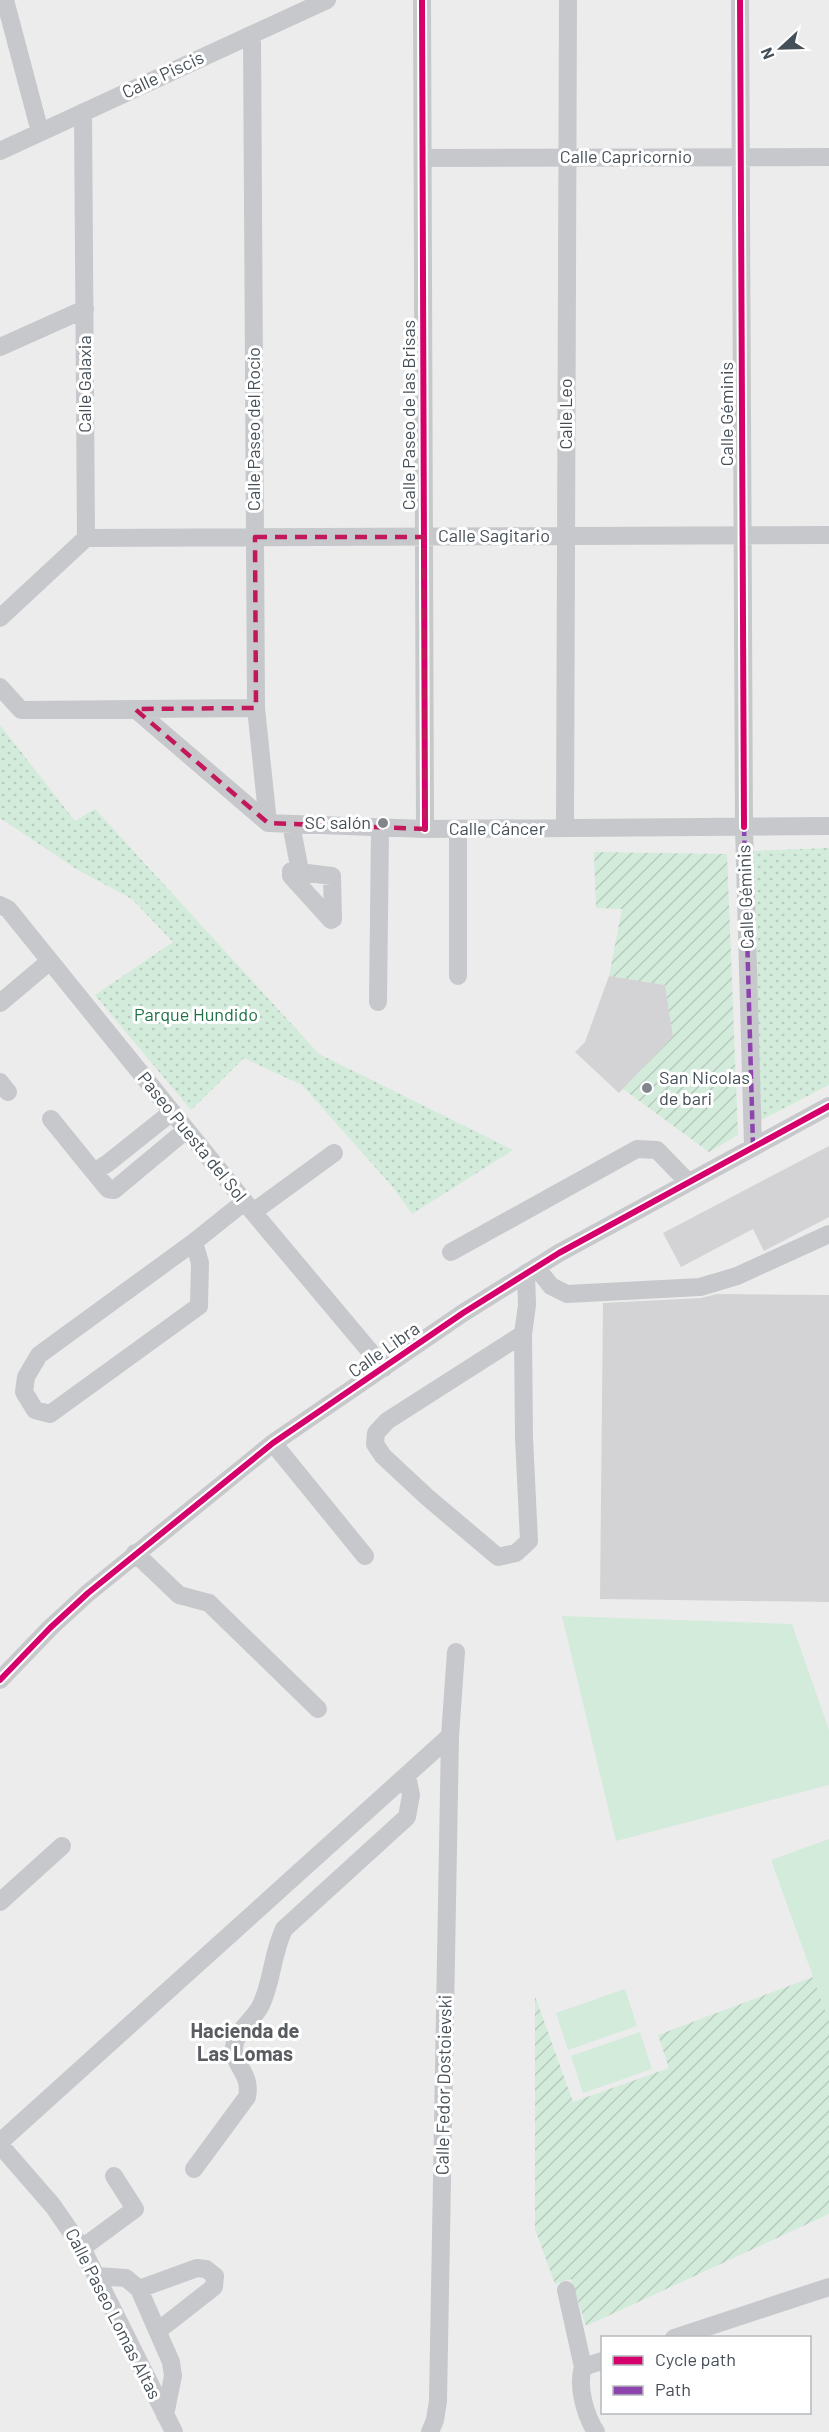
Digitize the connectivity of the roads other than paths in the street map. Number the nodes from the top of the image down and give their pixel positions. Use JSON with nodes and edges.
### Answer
{"nodes":[{"id":1,"x":5,"y":0,"type":"edge"},
{"id":2,"x":327,"y":0,"type":"edge"},
{"id":3,"x":422,"y":0,"type":"edge"},
{"id":4,"x":568,"y":0,"type":"edge"},
{"id":5,"x":740,"y":0,"type":"edge"},
{"id":6,"x":252,"y":35,"type":"junction"},
{"id":7,"x":83,"y":112,"type":"junction"},
{"id":8,"x":40,"y":132,"type":"junction"},
{"id":9,"x":0,"y":151,"type":"edge"},
{"id":10,"x":741,"y":157,"type":"junction"},
{"id":11,"x":829,"y":157,"type":"edge"},
{"id":12,"x":423,"y":158,"type":"junction"},
{"id":13,"x":567,"y":158,"type":"junction"},
{"id":14,"x":85,"y":309,"type":"junction"},
{"id":15,"x":0,"y":347,"type":"edge"},
{"id":16,"x":743,"y":535,"type":"junction"},
{"id":17,"x":829,"y":535,"type":"edge"},
{"id":18,"x":566,"y":536,"type":"junction"},
{"id":19,"x":255,"y":537,"type":"junction"},
{"id":20,"x":424,"y":537,"type":"junction"},
{"id":21,"x":86,"y":538,"type":"junction"},
{"id":22,"x":0,"y":618,"type":"edge"},
{"id":23,"x":0,"y":687,"type":"edge"},
{"id":24,"x":256,"y":708,"type":"junction"},
{"id":25,"x":135,"y":709,"type":"junction"},
{"id":26,"x":268,"y":823,"type":"junction"},
{"id":27,"x":291,"y":824,"type":"junction"},
{"id":28,"x":829,"y":826,"type":"edge"},
{"id":29,"x":744,"y":827,"type":"junction"},
{"id":30,"x":380,"y":828,"type":"junction"},
{"id":31,"x":565,"y":828,"type":"junction"},
{"id":32,"x":458,"y":829,"type":"junction"},
{"id":33,"x":425,"y":830,"type":"junction"},
{"id":34,"x":300,"y":871,"type":"dead end"},
{"id":35,"x":0,"y":905,"type":"edge"},
{"id":36,"x":50,"y":961,"type":"junction"},
{"id":37,"x":458,"y":976,"type":"dead end"},
{"id":38,"x":378,"y":1002,"type":"dead end"},
{"id":39,"x":0,"y":1003,"type":"edge"},
{"id":40,"x":829,"y":1106,"type":"edge"},
{"id":41,"x":172,"y":1112,"type":"junction"},
{"id":42,"x":51,"y":1119,"type":"dead end"},
{"id":43,"x":186,"y":1130,"type":"junction"},
{"id":44,"x":753,"y":1146,"type":"junction"},
{"id":45,"x":334,"y":1153,"type":"dead end"},
{"id":46,"x":94,"y":1172,"type":"junction"},
{"id":47,"x":688,"y":1182,"type":"junction"},
{"id":48,"x":249,"y":1207,"type":"junction"},
{"id":49,"x":829,"y":1234,"type":"edge"},
{"id":50,"x":194,"y":1242,"type":"junction"},
{"id":51,"x":451,"y":1252,"type":"dead end"},
{"id":52,"x":531,"y":1270,"type":"junction"},
{"id":53,"x":523,"y":1334,"type":"junction"},
{"id":54,"x":384,"y":1368,"type":"junction"},
{"id":55,"x":273,"y":1443,"type":"junction"},
{"id":56,"x":135,"y":1553,"type":"junction"},
{"id":57,"x":364,"y":1556,"type":"dead end"},
{"id":58,"x":456,"y":1652,"type":"dead end"},
{"id":59,"x":0,"y":1680,"type":"edge"},
{"id":60,"x":318,"y":1708,"type":"dead end"},
{"id":61,"x":450,"y":1736,"type":"junction"},
{"id":62,"x":407,"y":1776,"type":"junction"},
{"id":63,"x":62,"y":1846,"type":"dead end"},
{"id":64,"x":0,"y":1902,"type":"edge"},
{"id":65,"x":0,"y":2143,"type":"edge"},
{"id":66,"x":194,"y":2169,"type":"dead end"},
{"id":67,"x":114,"y":2176,"type":"dead end"},
{"id":68,"x":82,"y":2248,"type":"junction"},
{"id":69,"x":97,"y":2276,"type":"junction"},
{"id":70,"x":829,"y":2287,"type":"edge"},
{"id":71,"x":139,"y":2289,"type":"junction"},
{"id":72,"x":566,"y":2290,"type":"dead end"},
{"id":73,"x":159,"y":2330,"type":"junction"},
{"id":74,"x":678,"y":2336,"type":"edge"},
{"id":75,"x":601,"y":2362,"type":"edge"},
{"id":76,"x":583,"y":2367,"type":"junction"},
{"id":77,"x":165,"y":2415,"type":"junction"},
{"id":78,"x":174,"y":2432,"type":"edge"},
{"id":79,"x":429,"y":2432,"type":"edge"},
{"id":80,"x":596,"y":2432,"type":"edge"}],
"edges":[{"from":1,"to":8,"type":"street"},
{"from":2,"to":6,"type":"street","name":"Calle Piscis"},
{"from":3,"to":12,"type":"street","name":"Calle Paseo de las Brisas"},
{"from":4,"to":13,"type":"street","name":"Calle Leo"},
{"from":5,"to":10,"type":"street","name":"Calle Géminis"},
{"from":6,"to":7,"type":"street","name":"Calle Piscis"},
{"from":6,"to":19,"type":"street","name":"Calle Paseo del Rocío"},
{"from":7,"to":8,"type":"street","name":"Calle Piscis"},
{"from":7,"to":14,"type":"street","name":"Calle Galaxia"},
{"from":8,"to":9,"type":"street","name":"Calle Piscis"},
{"from":10,"to":11,"type":"street","name":"Calle Capricornio"},
{"from":10,"to":13,"type":"street","name":"Calle Capricornio"},
{"from":10,"to":16,"type":"street","name":"Calle Géminis"},
{"from":12,"to":13,"type":"street","name":"Calle Capricornio"},
{"from":12,"to":20,"type":"street","name":"Calle Paseo de las Brisas"},
{"from":13,"to":18,"type":"street","name":"Calle Leo"},
{"from":14,"to":15,"type":"street"},
{"from":14,"to":21,"type":"street","name":"Calle Galaxia"},
{"from":16,"to":17,"type":"street","name":"Calle Sagitario"},
{"from":16,"to":18,"type":"street","name":"Calle Sagitario"},
{"from":16,"to":29,"type":"street","name":"Calle Géminis"},
{"from":18,"to":20,"type":"street","name":"Calle Sagitario"},
{"from":18,"to":31,"type":"street","name":"Calle Leo"},
{"from":19,"to":20,"type":"street","name":"Calle Sagitario"},
{"from":19,"to":21,"type":"street","name":"Calle Sagitario"},
{"from":19,"to":24,"type":"street","name":"Calle Paseo del Rocío"},
{"from":20,"to":33,"type":"street","name":"Calle Paseo de las Brisas"},
{"from":21,"to":22,"type":"street"},
{"from":23,"to":25,"type":"street"},
{"from":24,"to":25,"type":"street"},
{"from":24,"to":26,"type":"street","name":"Calle Paseo del Rocío"},
{"from":25,"to":26,"type":"street"},
{"from":26,"to":27,"type":"street","name":"Calle Cáncer"},
{"from":27,"to":30,"type":"street","name":"Calle Cáncer"},
{"from":27,"to":34,"type":"street"},
{"from":28,"to":29,"type":"street","name":"Calle Cáncer"},
{"from":29,"to":31,"type":"street","name":"Calle Cáncer"},
{"from":29,"to":44,"type":"street","name":"Calle Géminis"},
{"from":30,"to":33,"type":"street","name":"Calle Cáncer"},
{"from":30,"to":38,"type":"street"},
{"from":31,"to":32,"type":"street","name":"Calle Cáncer"},
{"from":32,"to":33,"type":"street","name":"Calle Cáncer"},
{"from":32,"to":37,"type":"street"},
{"from":35,"to":36,"type":"street","name":"Paseo Puesta del Sol"},
{"from":36,"to":39,"type":"street"},
{"from":36,"to":41,"type":"street","name":"Paseo Puesta del Sol"},
{"from":40,"to":44,"type":"street","name":"Calle Libra"},
{"from":41,"to":43,"type":"street","name":"Paseo Puesta del Sol"},
{"from":41,"to":46,"type":"street"},
{"from":42,"to":46,"type":"street"},
{"from":43,"to":46,"type":"street"},
{"from":43,"to":48,"type":"street","name":"Paseo Puesta del Sol"},
{"from":44,"to":47,"type":"street","name":"Calle Libra"},
{"from":45,"to":48,"type":"street"},
{"from":47,"to":51,"type":"street"},
{"from":47,"to":52,"type":"street","name":"Calle Libra"},
{"from":48,"to":50,"type":"street"},
{"from":48,"to":54,"type":"street","name":"Paseo Puesta del Sol"},
{"from":49,"to":52,"type":"street"},
{"from":50,"to":50,"type":"street"},
{"from":52,"to":53,"type":"street"},
{"from":52,"to":54,"type":"street","name":"Calle Libra"},
{"from":53,"to":53,"type":"street"},
{"from":54,"to":55,"type":"street","name":"Calle Libra"},
{"from":55,"to":56,"type":"street","name":"Calle Libra"},
{"from":55,"to":57,"type":"street"},
{"from":56,"to":59,"type":"street","name":"Calle Libra"},
{"from":56,"to":60,"type":"street"},
{"from":58,"to":61,"type":"street","name":"Calle Fedor Dostoievski"},
{"from":61,"to":62,"type":"street"},
{"from":61,"to":79,"type":"street","name":"Calle Fedor Dostoievski"},
{"from":62,"to":65,"type":"street"},
{"from":62,"to":66,"type":"street"},
{"from":63,"to":64,"type":"street"},
{"from":65,"to":68,"type":"street","name":"Calle Paseo Lomas Altas"},
{"from":67,"to":68,"type":"street"},
{"from":68,"to":69,"type":"street","name":"Calle Paseo Lomas Altas"},
{"from":69,"to":71,"type":"street"},
{"from":69,"to":77,"type":"street","name":"Calle Paseo Lomas Altas"},
{"from":70,"to":74,"type":"street"},
{"from":71,"to":73,"type":"street"},
{"from":71,"to":73,"type":"street"},
{"from":72,"to":76,"type":"street"},
{"from":73,"to":77,"type":"street"},
{"from":75,"to":76,"type":"street"},
{"from":76,"to":80,"type":"street"},
{"from":77,"to":78,"type":"street","name":"Calle Paseo Lomas Altas"}]}
